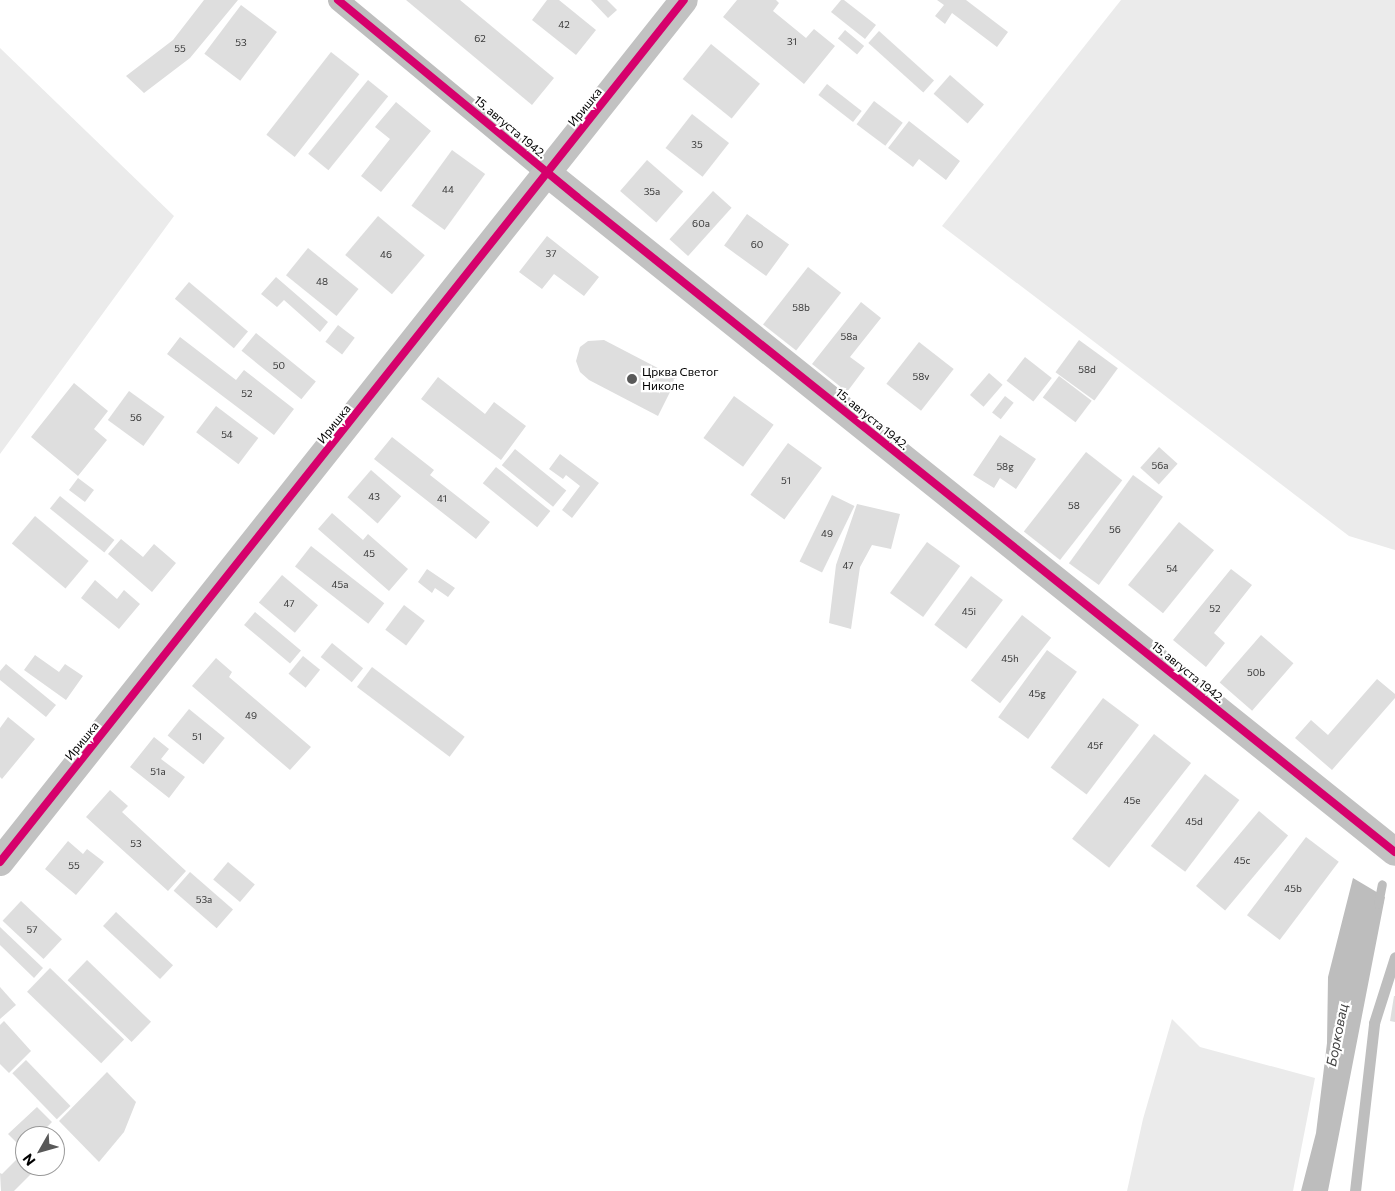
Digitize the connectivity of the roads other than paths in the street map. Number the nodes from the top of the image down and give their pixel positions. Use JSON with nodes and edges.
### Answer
{"nodes":[{"id":1,"x":338,"y":0,"type":"edge"},
{"id":2,"x":684,"y":0,"type":"edge"},
{"id":3,"x":547,"y":172,"type":"junction"},
{"id":4,"x":1395,"y":852,"type":"edge"},
{"id":5,"x":0,"y":862,"type":"edge"},
{"id":6,"x":1395,"y":957,"type":"edge"},
{"id":7,"x":1355,"y":1191,"type":"edge"}],
"edges":[{"from":1,"to":3,"type":"street","name":"15. августа 1942."},
{"from":2,"to":3,"type":"street","name":"Иришка"},
{"from":3,"to":4,"type":"street","name":"15. августа 1942."},
{"from":3,"to":5,"type":"street","name":"Иришка"},
{"from":6,"to":7,"type":"lane"}]}
